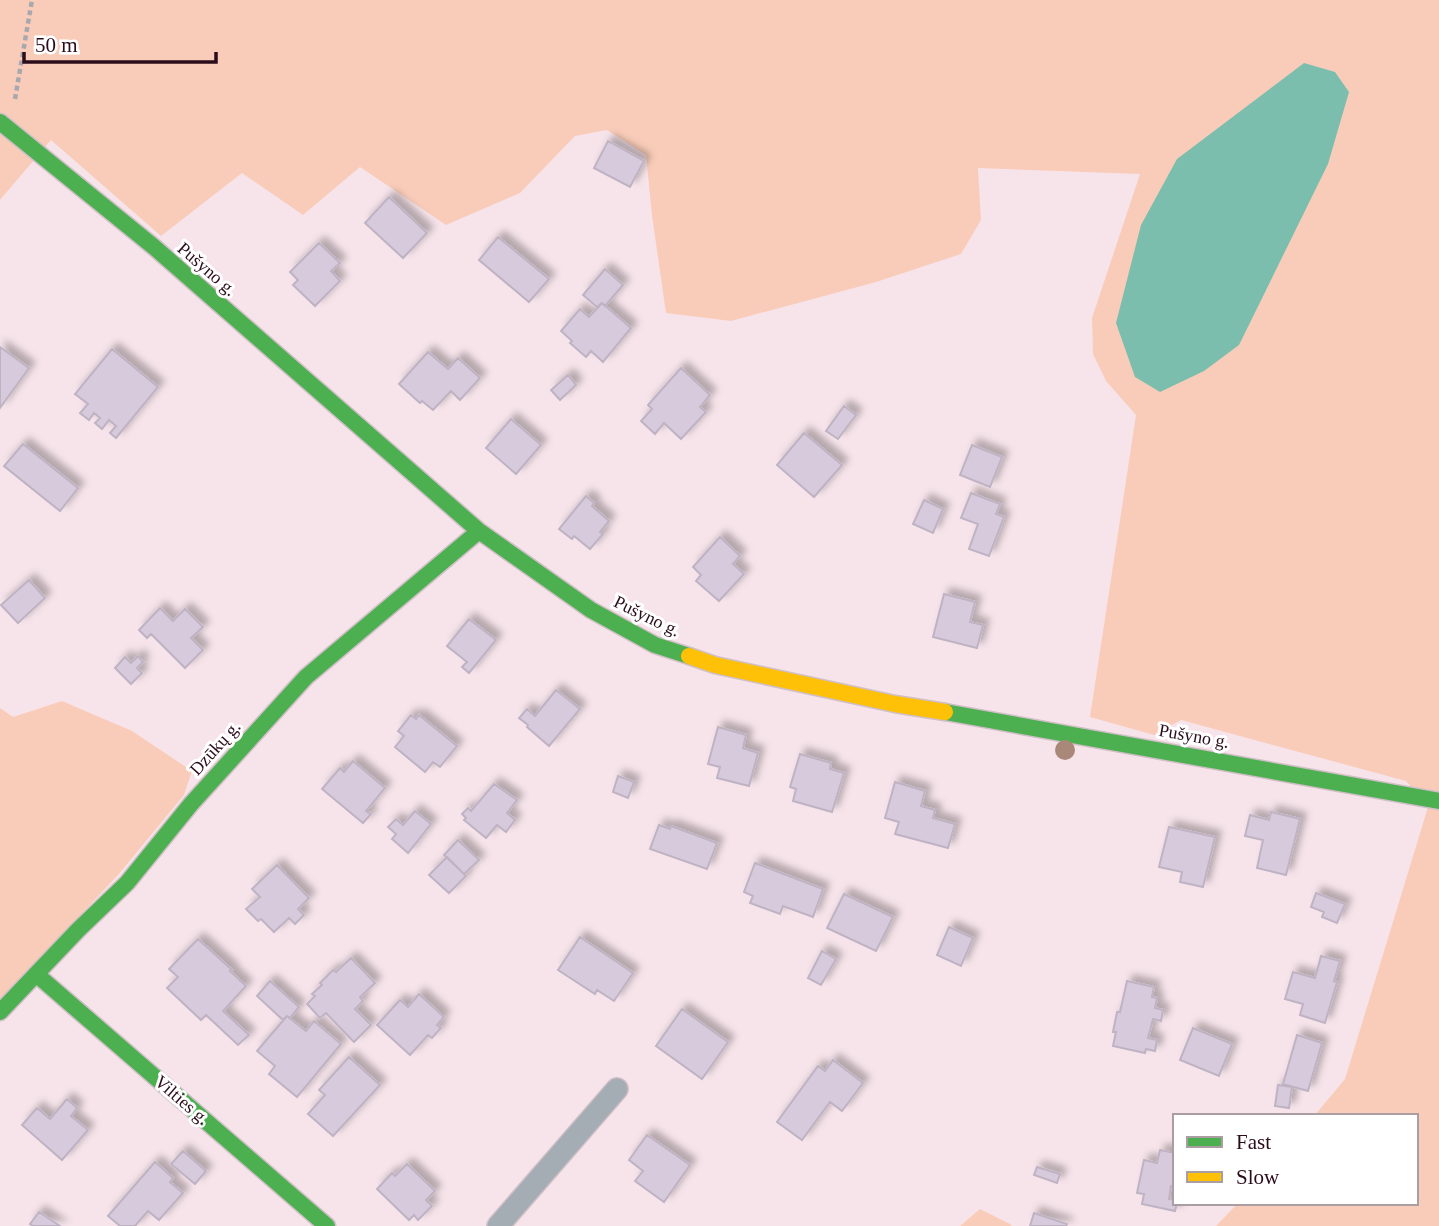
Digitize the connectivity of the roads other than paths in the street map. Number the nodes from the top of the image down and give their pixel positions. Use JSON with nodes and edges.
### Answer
{"nodes":[{"id":1,"x":0,"y":122,"type":"edge"},
{"id":2,"x":479,"y":531,"type":"junction"},
{"id":3,"x":1439,"y":801,"type":"edge"},
{"id":4,"x":36,"y":974,"type":"junction"},
{"id":5,"x":0,"y":1011,"type":"edge"},
{"id":6,"x":617,"y":1090,"type":"dead end"},
{"id":7,"x":327,"y":1226,"type":"edge"},
{"id":8,"x":498,"y":1226,"type":"edge"}],
"edges":[{"from":1,"to":2,"type":"street","name":"Pušyno g."},
{"from":2,"to":3,"type":"street","name":"Pušyno g."},
{"from":2,"to":4,"type":"street","name":"Dzūkų g."},
{"from":4,"to":5,"type":"street","name":"Dzūkų g."},
{"from":4,"to":7,"type":"street","name":"Vilties g."},
{"from":6,"to":8,"type":"street"}]}
